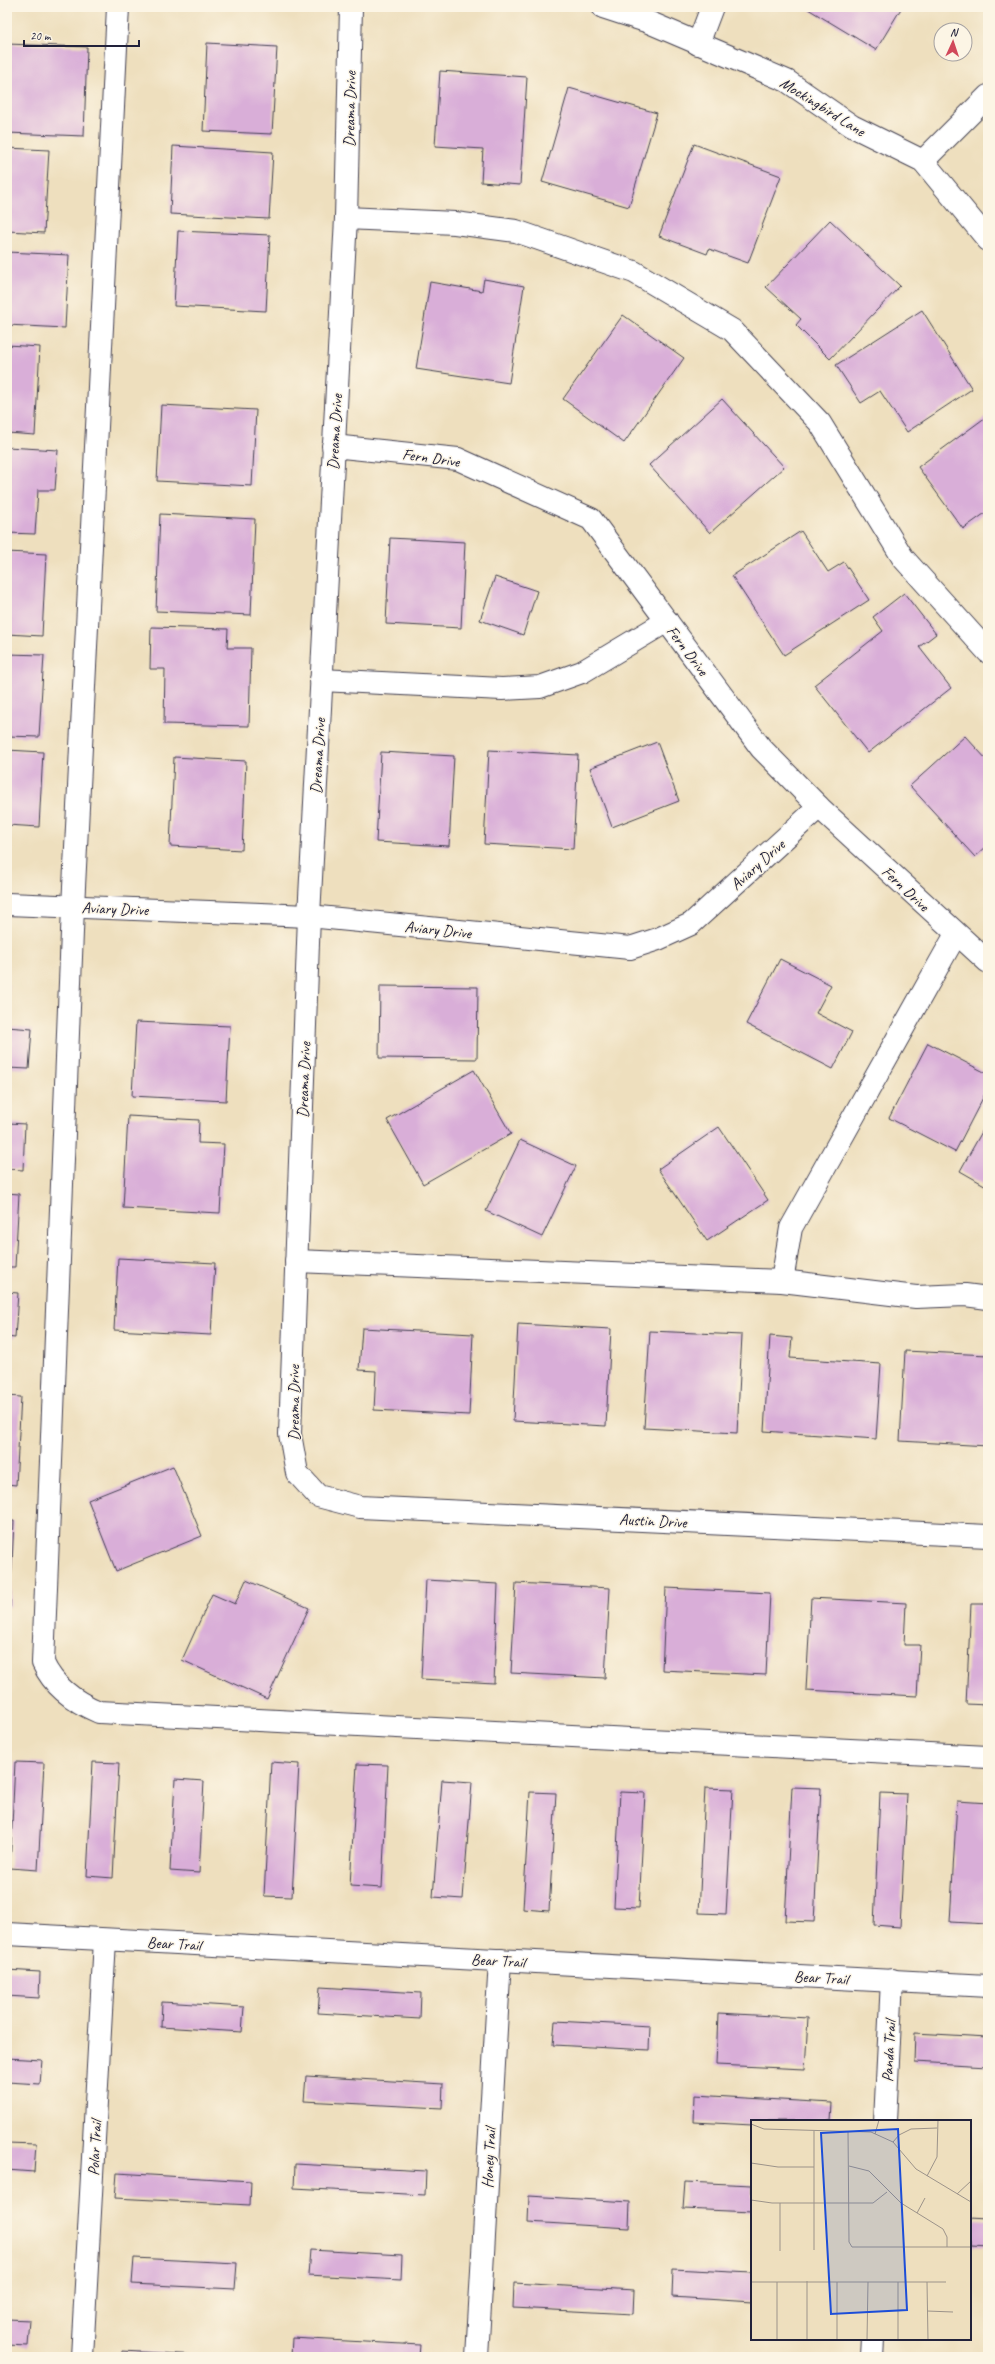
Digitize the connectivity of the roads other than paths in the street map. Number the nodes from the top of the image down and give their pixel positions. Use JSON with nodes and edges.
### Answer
{"nodes":[{"id":1,"x":118,"y":7,"type":"edge"},
{"id":2,"x":351,"y":7,"type":"edge"},
{"id":3,"x":603,"y":7,"type":"edge"},
{"id":4,"x":712,"y":7,"type":"edge"},
{"id":5,"x":698,"y":44,"type":"junction"},
{"id":6,"x":988,"y":96,"type":"edge"},
{"id":7,"x":923,"y":161,"type":"junction"},
{"id":8,"x":346,"y":218,"type":"junction"},
{"id":9,"x":988,"y":240,"type":"edge"},
{"id":10,"x":333,"y":446,"type":"junction"},
{"id":11,"x":667,"y":621,"type":"junction"},
{"id":12,"x":988,"y":652,"type":"edge"},
{"id":13,"x":321,"y":680,"type":"junction"},
{"id":14,"x":819,"y":807,"type":"junction"},
{"id":15,"x":7,"y":904,"type":"edge"},
{"id":16,"x":73,"y":907,"type":"junction"},
{"id":17,"x":309,"y":916,"type":"junction"},
{"id":18,"x":956,"y":934,"type":"junction"},
{"id":19,"x":988,"y":962,"type":"edge"},
{"id":20,"x":296,"y":1261,"type":"junction"},
{"id":21,"x":782,"y":1282,"type":"junction"},
{"id":22,"x":988,"y":1298,"type":"edge"},
{"id":23,"x":318,"y":1496,"type":"joint"},
{"id":24,"x":988,"y":1536,"type":"edge"},
{"id":25,"x":988,"y":1757,"type":"edge"},
{"id":26,"x":7,"y":1934,"type":"edge"},
{"id":27,"x":105,"y":1940,"type":"junction"},
{"id":28,"x":500,"y":1960,"type":"junction"},
{"id":29,"x":892,"y":1980,"type":"junction"},
{"id":30,"x":988,"y":1986,"type":"edge"},
{"id":31,"x":885,"y":2120,"type":"edge"},
{"id":32,"x":873,"y":2340,"type":"edge"},
{"id":33,"x":82,"y":2357,"type":"edge"},
{"id":34,"x":477,"y":2357,"type":"edge"},
{"id":35,"x":872,"y":2357,"type":"edge"}],
"edges":[{"from":1,"to":16,"type":"street"},
{"from":2,"to":8,"type":"street","name":"Dreama Drive"},
{"from":3,"to":5,"type":"street","name":"Mockingbird Lane"},
{"from":4,"to":5,"type":"street"},
{"from":5,"to":7,"type":"street","name":"Mockingbird Lane"},
{"from":6,"to":7,"type":"street"},
{"from":7,"to":9,"type":"street","name":"Mockingbird Lane"},
{"from":8,"to":10,"type":"street","name":"Dreama Drive"},
{"from":8,"to":12,"type":"street"},
{"from":10,"to":11,"type":"street","name":"Fern Drive"},
{"from":10,"to":13,"type":"street","name":"Dreama Drive"},
{"from":11,"to":13,"type":"street"},
{"from":11,"to":14,"type":"street","name":"Fern Drive"},
{"from":13,"to":17,"type":"street","name":"Dreama Drive"},
{"from":14,"to":17,"type":"street","name":"Aviary Drive"},
{"from":14,"to":18,"type":"street","name":"Fern Drive"},
{"from":15,"to":16,"type":"street","name":"Aviary Drive"},
{"from":16,"to":17,"type":"street","name":"Aviary Drive"},
{"from":16,"to":25,"type":"street"},
{"from":17,"to":20,"type":"street","name":"Dreama Drive"},
{"from":18,"to":19,"type":"street","name":"Fern Drive"},
{"from":18,"to":21,"type":"street"},
{"from":20,"to":21,"type":"street"},
{"from":20,"to":23,"type":"street","name":"Dreama Drive"},
{"from":21,"to":22,"type":"street"},
{"from":23,"to":24,"type":"street","name":"Austin Drive"},
{"from":26,"to":27,"type":"street","name":"Bear Trail"},
{"from":27,"to":28,"type":"street","name":"Bear Trail"},
{"from":27,"to":33,"type":"street","name":"Polar Trail"},
{"from":28,"to":29,"type":"street","name":"Bear Trail"},
{"from":28,"to":34,"type":"street","name":"Honey Trail"},
{"from":29,"to":30,"type":"street","name":"Bear Trail"},
{"from":29,"to":31,"type":"street","name":"Panda Trail"},
{"from":32,"to":35,"type":"street"}]}
